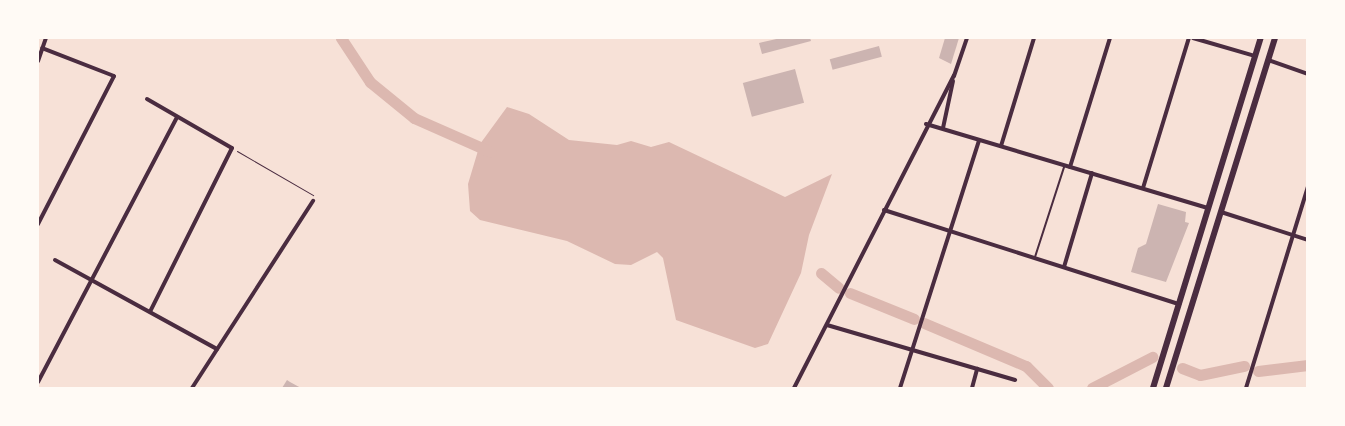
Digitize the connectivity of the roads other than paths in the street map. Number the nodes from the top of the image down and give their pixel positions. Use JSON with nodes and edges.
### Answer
{"nodes":[{"id":1,"x":46,"y":38,"type":"edge"},
{"id":2,"x":968,"y":38,"type":"edge"},
{"id":3,"x":1034,"y":38,"type":"edge"},
{"id":4,"x":1110,"y":38,"type":"edge"},
{"id":5,"x":1188,"y":38,"type":"edge"},
{"id":6,"x":1193,"y":38,"type":"edge"},
{"id":7,"x":1261,"y":38,"type":"edge"},
{"id":8,"x":1275,"y":38,"type":"edge"},
{"id":9,"x":42,"y":48,"type":"junction"},
{"id":10,"x":1255,"y":56,"type":"junction"},
{"id":11,"x":38,"y":60,"type":"edge"},
{"id":12,"x":1268,"y":60,"type":"junction"},
{"id":13,"x":1308,"y":74,"type":"edge"},
{"id":14,"x":954,"y":76,"type":"junction"},
{"id":15,"x":147,"y":99,"type":"dead end"},
{"id":16,"x":177,"y":118,"type":"junction"},
{"id":17,"x":926,"y":124,"type":"junction"},
{"id":18,"x":943,"y":128,"type":"junction"},
{"id":19,"x":979,"y":140,"type":"junction"},
{"id":20,"x":1000,"y":146,"type":"junction"},
{"id":21,"x":1064,"y":164,"type":"junction"},
{"id":22,"x":1070,"y":166,"type":"junction"},
{"id":23,"x":1092,"y":174,"type":"junction"},
{"id":24,"x":1308,"y":186,"type":"edge"},
{"id":25,"x":1143,"y":188,"type":"junction"},
{"id":26,"x":313,"y":200,"type":"road end"},
{"id":27,"x":1208,"y":208,"type":"junction"},
{"id":28,"x":884,"y":210,"type":"junction"},
{"id":29,"x":1221,"y":212,"type":"junction"},
{"id":30,"x":38,"y":224,"type":"edge"},
{"id":31,"x":950,"y":232,"type":"junction"},
{"id":32,"x":1200,"y":234,"type":"junction"},
{"id":33,"x":1292,"y":235,"type":"junction"},
{"id":34,"x":1213,"y":238,"type":"junction"},
{"id":35,"x":1308,"y":240,"type":"edge"},
{"id":36,"x":1034,"y":258,"type":"junction"},
{"id":37,"x":55,"y":260,"type":"dead end"},
{"id":38,"x":1192,"y":261,"type":"junction"},
{"id":39,"x":1205,"y":263,"type":"junction"},
{"id":40,"x":1064,"y":266,"type":"junction"},
{"id":41,"x":92,"y":280,"type":"junction"},
{"id":42,"x":1180,"y":304,"type":"junction"},
{"id":43,"x":150,"y":312,"type":"junction"},
{"id":44,"x":827,"y":325,"type":"junction"},
{"id":45,"x":217,"y":348,"type":"junction"},
{"id":46,"x":912,"y":349,"type":"junction"},
{"id":47,"x":977,"y":369,"type":"junction"},
{"id":48,"x":1015,"y":380,"type":"dead end"},
{"id":49,"x":38,"y":382,"type":"edge"},
{"id":50,"x":192,"y":388,"type":"edge"},
{"id":51,"x":794,"y":388,"type":"edge"},
{"id":52,"x":900,"y":388,"type":"edge"},
{"id":53,"x":972,"y":388,"type":"edge"},
{"id":54,"x":1153,"y":388,"type":"edge"},
{"id":55,"x":1166,"y":388,"type":"edge"},
{"id":56,"x":1246,"y":388,"type":"edge"}],
"edges":[{"from":1,"to":9,"type":"street"},
{"from":2,"to":14,"type":"street"},
{"from":3,"to":20,"type":"street"},
{"from":4,"to":22,"type":"street"},
{"from":5,"to":25,"type":"street"},
{"from":6,"to":10,"type":"street"},
{"from":7,"to":10,"type":"main road"},
{"from":8,"to":12,"type":"main road"},
{"from":9,"to":11,"type":"street"},
{"from":9,"to":30,"type":"street"},
{"from":10,"to":27,"type":"main road"},
{"from":12,"to":13,"type":"street"},
{"from":12,"to":29,"type":"main road"},
{"from":14,"to":17,"type":"street"},
{"from":14,"to":18,"type":"street"},
{"from":15,"to":16,"type":"street"},
{"from":16,"to":41,"type":"street"},
{"from":16,"to":43,"type":"street"},
{"from":17,"to":18,"type":"street"},
{"from":17,"to":28,"type":"street"},
{"from":18,"to":19,"type":"street"},
{"from":19,"to":20,"type":"street"},
{"from":19,"to":31,"type":"street"},
{"from":20,"to":21,"type":"street"},
{"from":21,"to":22,"type":"street"},
{"from":21,"to":36,"type":"lane"},
{"from":22,"to":23,"type":"street"},
{"from":23,"to":25,"type":"street"},
{"from":23,"to":40,"type":"street"},
{"from":24,"to":33,"type":"street"},
{"from":25,"to":27,"type":"street"},
{"from":26,"to":45,"type":"street"},
{"from":27,"to":32,"type":"main road"},
{"from":28,"to":31,"type":"street"},
{"from":28,"to":44,"type":"street"},
{"from":29,"to":33,"type":"street"},
{"from":29,"to":34,"type":"main road"},
{"from":31,"to":36,"type":"street"},
{"from":31,"to":46,"type":"street"},
{"from":32,"to":34,"type":"main road"},
{"from":32,"to":38,"type":"main road"},
{"from":33,"to":35,"type":"street"},
{"from":33,"to":56,"type":"street"},
{"from":34,"to":39,"type":"main road"},
{"from":36,"to":40,"type":"street"},
{"from":37,"to":41,"type":"street"},
{"from":38,"to":39,"type":"main road"},
{"from":38,"to":42,"type":"main road"},
{"from":39,"to":55,"type":"main road"},
{"from":40,"to":42,"type":"street"},
{"from":41,"to":43,"type":"street"},
{"from":41,"to":49,"type":"street"},
{"from":42,"to":54,"type":"main road"},
{"from":43,"to":45,"type":"street"},
{"from":44,"to":46,"type":"street"},
{"from":44,"to":51,"type":"street"},
{"from":45,"to":50,"type":"street"},
{"from":46,"to":47,"type":"street"},
{"from":46,"to":52,"type":"street"},
{"from":47,"to":48,"type":"street"},
{"from":47,"to":53,"type":"street"}]}
